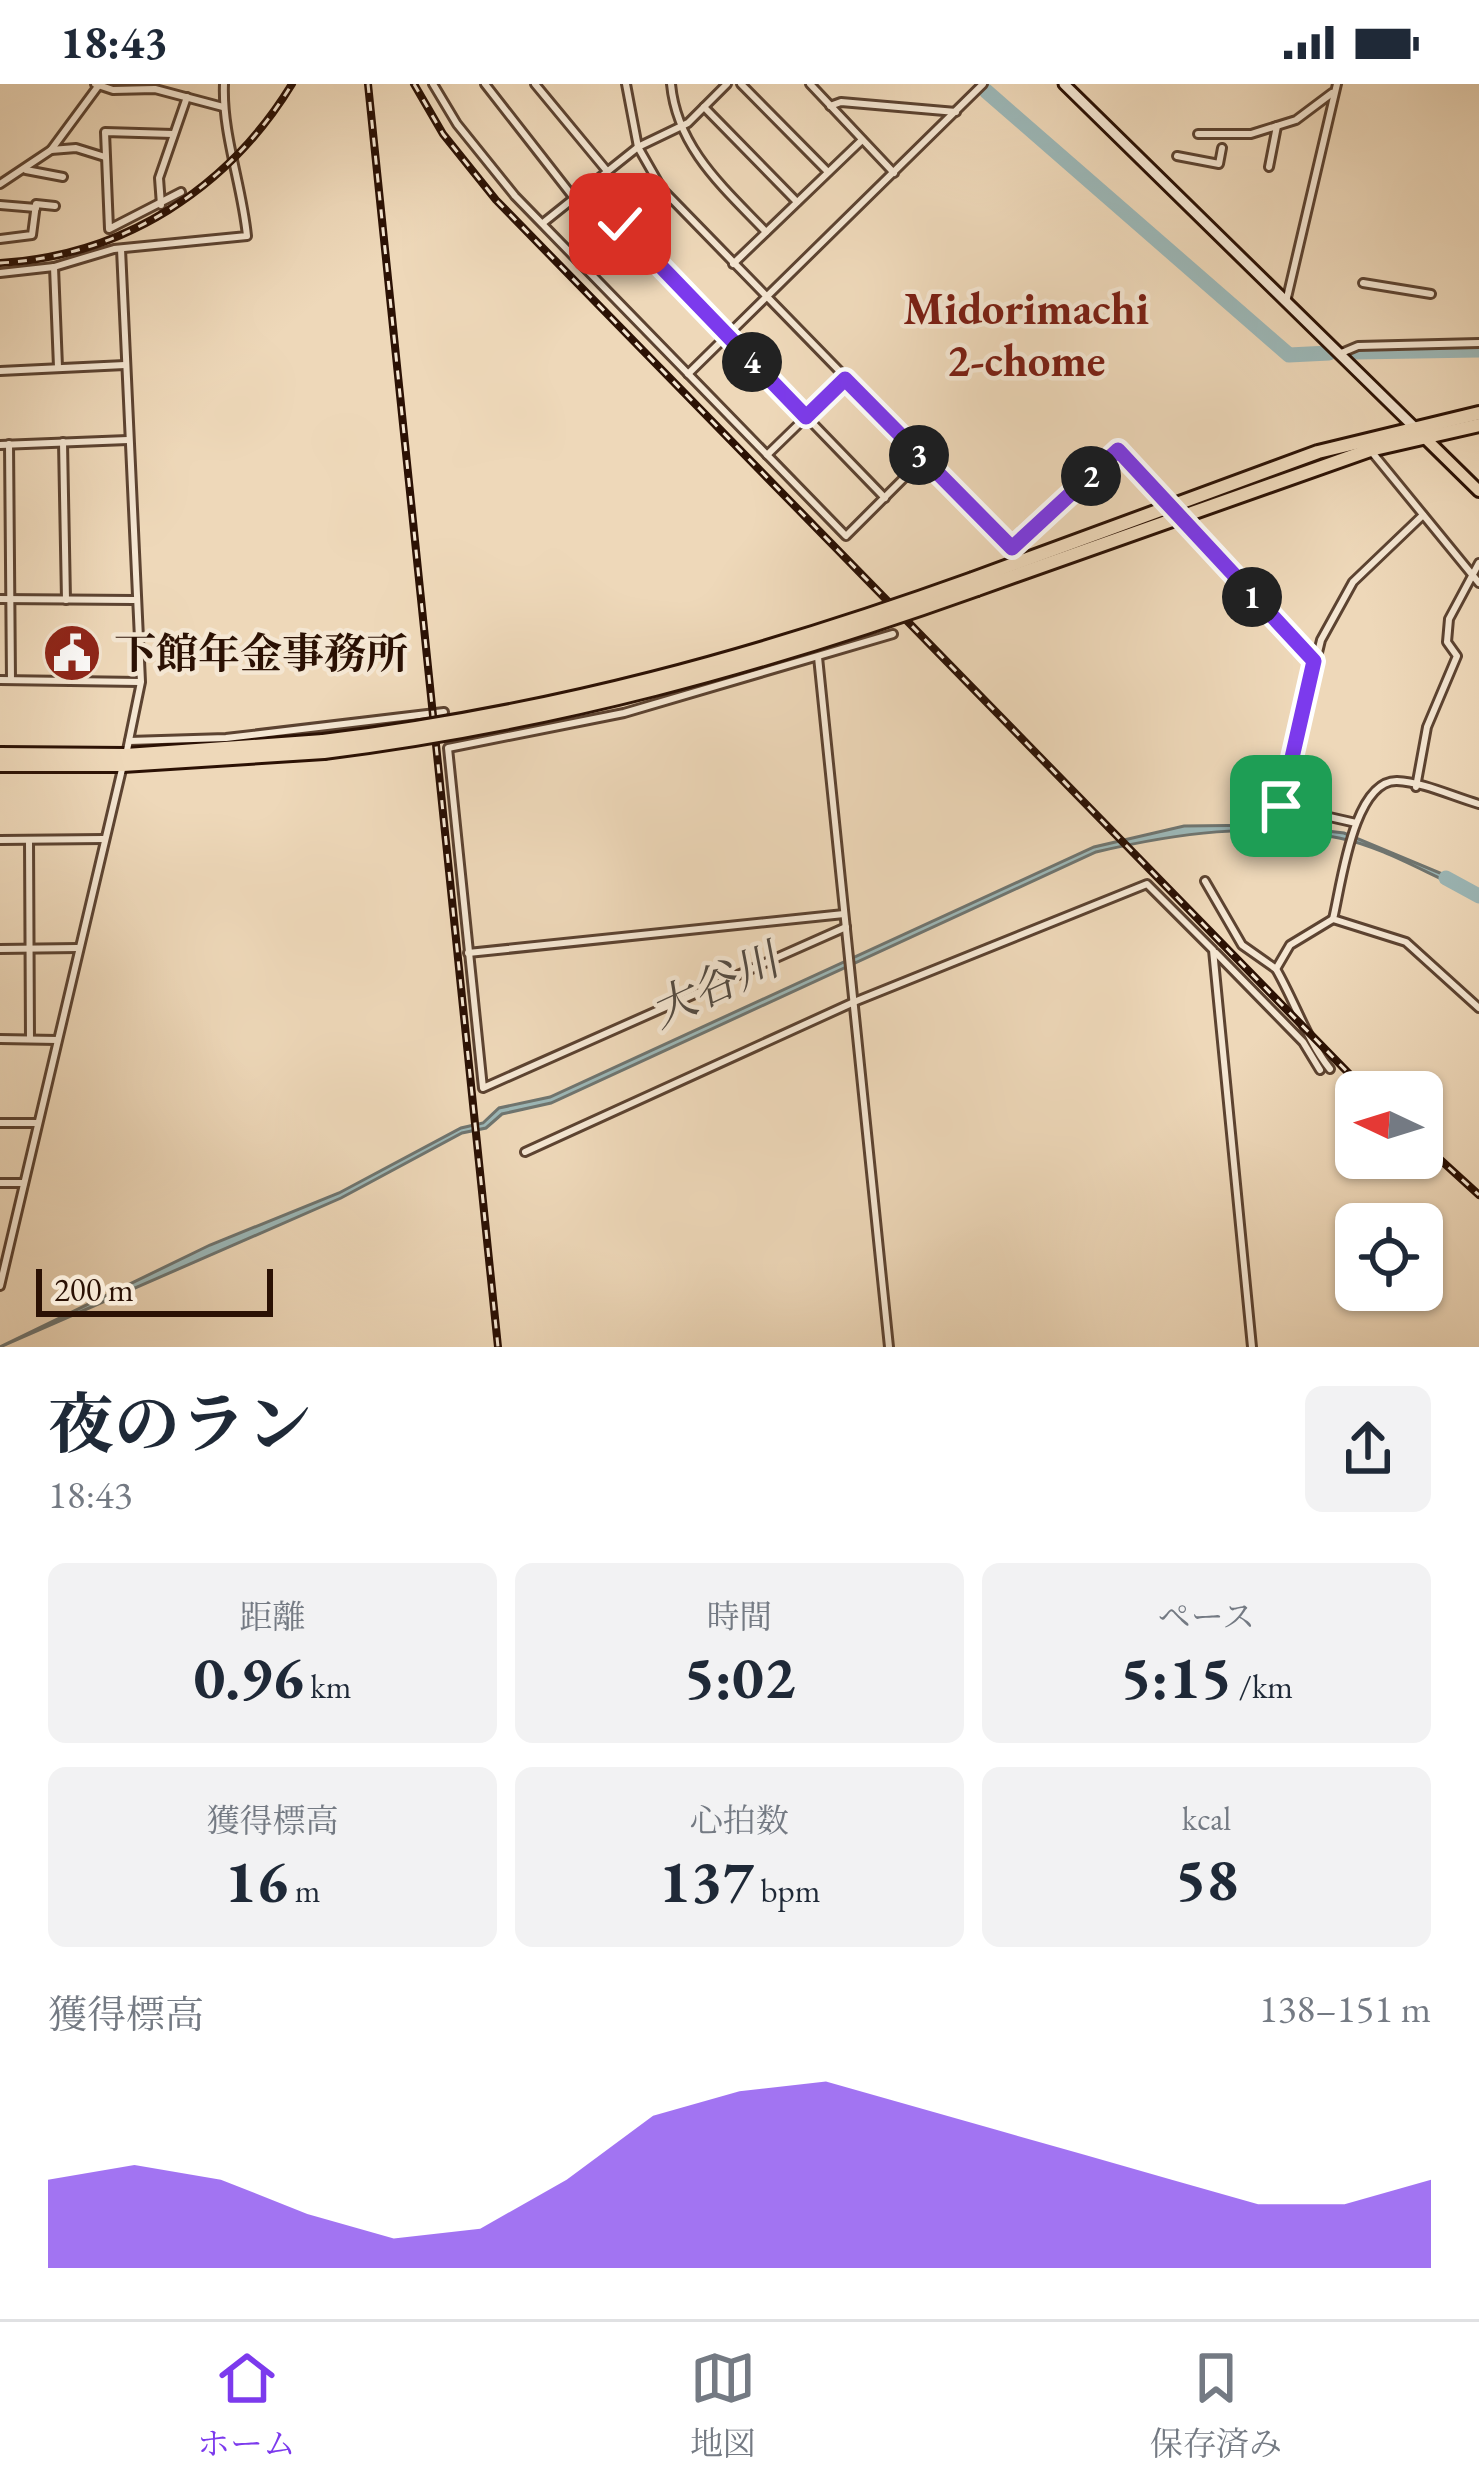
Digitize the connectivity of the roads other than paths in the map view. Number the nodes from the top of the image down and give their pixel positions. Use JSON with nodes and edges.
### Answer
{"nodes":[{"id":1,"x":224,"y":84,"type":"edge"},
{"id":2,"x":433,"y":84,"type":"edge"},
{"id":3,"x":485,"y":84,"type":"edge"},
{"id":4,"x":535,"y":84,"type":"edge"},
{"id":5,"x":626,"y":84,"type":"edge"},
{"id":6,"x":671,"y":84,"type":"edge"},
{"id":7,"x":728,"y":84,"type":"edge"},
{"id":8,"x":741,"y":84,"type":"edge"},
{"id":9,"x":810,"y":84,"type":"edge"},
{"id":10,"x":983,"y":84,"type":"edge"},
{"id":11,"x":1337,"y":84,"type":"edge"},
{"id":12,"x":97,"y":85,"type":"edge"},
{"id":13,"x":1069,"y":86,"type":"edge"},
{"id":14,"x":130,"y":87,"type":"edge"},
{"id":15,"x":1332,"y":93,"type":"junction"},
{"id":16,"x":187,"y":97,"type":"junction"},
{"id":17,"x":830,"y":106,"type":"junction"},
{"id":18,"x":223,"y":107,"type":"junction"},
{"id":19,"x":704,"y":107,"type":"junction"},
{"id":20,"x":956,"y":112,"type":"junction"},
{"id":21,"x":1277,"y":126,"type":"junction"},
{"id":22,"x":681,"y":128,"type":"junction"},
{"id":23,"x":173,"y":134,"type":"junction"},
{"id":24,"x":1198,"y":134,"type":"dead end"},
{"id":25,"x":862,"y":140,"type":"junction"},
{"id":26,"x":638,"y":147,"type":"junction"},
{"id":27,"x":1222,"y":148,"type":"dead end"},
{"id":28,"x":50,"y":150,"type":"junction"},
{"id":29,"x":106,"y":157,"type":"junction"},
{"id":30,"x":1177,"y":157,"type":"dead end"},
{"id":31,"x":1269,"y":167,"type":"dead end"},
{"id":32,"x":22,"y":170,"type":"junction"},
{"id":33,"x":607,"y":171,"type":"junction"},
{"id":34,"x":828,"y":172,"type":"junction"},
{"id":35,"x":894,"y":173,"type":"junction"},
{"id":36,"x":63,"y":177,"type":"dead end"},
{"id":37,"x":0,"y":184,"type":"edge"},
{"id":38,"x":662,"y":189,"type":"junction"},
{"id":39,"x":181,"y":192,"type":"dead end"},
{"id":40,"x":574,"y":198,"type":"junction"},
{"id":41,"x":797,"y":202,"type":"junction"},
{"id":42,"x":0,"y":205,"type":"edge"},
{"id":43,"x":161,"y":205,"type":"junction"},
{"id":44,"x":55,"y":206,"type":"dead end"},
{"id":45,"x":36,"y":208,"type":"junction"},
{"id":46,"x":543,"y":224,"type":"junction"},
{"id":47,"x":620,"y":224,"type":"junction"},
{"id":48,"x":766,"y":232,"type":"junction"},
{"id":49,"x":0,"y":238,"type":"edge"},
{"id":50,"x":121,"y":249,"type":"junction"},
{"id":51,"x":577,"y":259,"type":"junction"},
{"id":52,"x":733,"y":264,"type":"junction"},
{"id":53,"x":54,"y":267,"type":"junction"},
{"id":54,"x":0,"y":273,"type":"edge"},
{"id":55,"x":1363,"y":283,"type":"dead end"},
{"id":56,"x":1431,"y":294,"type":"dead end"},
{"id":57,"x":766,"y":298,"type":"junction"},
{"id":58,"x":1286,"y":302,"type":"junction"},
{"id":59,"x":728,"y":337,"type":"junction"},
{"id":60,"x":1479,"y":343,"type":"edge"},
{"id":61,"x":1339,"y":354,"type":"junction"},
{"id":62,"x":125,"y":365,"type":"junction"},
{"id":63,"x":58,"y":368,"type":"junction"},
{"id":64,"x":0,"y":371,"type":"edge"},
{"id":65,"x":688,"y":374,"type":"junction"},
{"id":66,"x":845,"y":379,"type":"junction"},
{"id":67,"x":1479,"y":412,"type":"edge"},
{"id":68,"x":806,"y":417,"type":"junction"},
{"id":69,"x":1479,"y":425,"type":"edge"},
{"id":70,"x":1418,"y":431,"type":"junction"},
{"id":71,"x":128,"y":440,"type":"junction"},
{"id":72,"x":63,"y":442,"type":"junction"},
{"id":73,"x":5,"y":444,"type":"edge"},
{"id":74,"x":1370,"y":450,"type":"junction"},
{"id":75,"x":767,"y":455,"type":"junction"},
{"id":76,"x":923,"y":459,"type":"junction"},
{"id":77,"x":1479,"y":491,"type":"edge"},
{"id":78,"x":885,"y":498,"type":"junction"},
{"id":79,"x":1174,"y":511,"type":"junction"},
{"id":80,"x":1423,"y":514,"type":"junction"},
{"id":81,"x":1479,"y":563,"type":"edge"},
{"id":82,"x":1471,"y":575,"type":"junction"},
{"id":83,"x":1479,"y":583,"type":"edge"},
{"id":84,"x":0,"y":599,"type":"edge"},
{"id":85,"x":10,"y":599,"type":"junction"},
{"id":86,"x":136,"y":600,"type":"junction"},
{"id":87,"x":65,"y":601,"type":"junction"},
{"id":88,"x":893,"y":634,"type":"dead end"},
{"id":89,"x":818,"y":657,"type":"junction"},
{"id":90,"x":1314,"y":661,"type":"junction"},
{"id":91,"x":0,"y":680,"type":"edge"},
{"id":92,"x":11,"y":680,"type":"junction"},
{"id":93,"x":140,"y":682,"type":"junction"},
{"id":94,"x":444,"y":712,"type":"dead end"},
{"id":95,"x":0,"y":754,"type":"edge"},
{"id":96,"x":126,"y":754,"type":"junction"},
{"id":97,"x":0,"y":765,"type":"edge"},
{"id":98,"x":1416,"y":787,"type":"junction"},
{"id":99,"x":1479,"y":804,"type":"edge"},
{"id":100,"x":1355,"y":826,"type":"junction"},
{"id":101,"x":104,"y":839,"type":"junction"},
{"id":102,"x":0,"y":840,"type":"edge"},
{"id":103,"x":29,"y":840,"type":"junction"},
{"id":104,"x":1204,"y":881,"type":"dead end"},
{"id":105,"x":844,"y":914,"type":"junction"},
{"id":106,"x":1333,"y":919,"type":"junction"},
{"id":107,"x":847,"y":932,"type":"junction"},
{"id":108,"x":78,"y":948,"type":"junction"},
{"id":109,"x":0,"y":949,"type":"edge"},
{"id":110,"x":31,"y":949,"type":"junction"},
{"id":111,"x":1213,"y":950,"type":"junction"},
{"id":112,"x":468,"y":953,"type":"junction"},
{"id":113,"x":1276,"y":970,"type":"junction"},
{"id":114,"x":853,"y":1000,"type":"junction"},
{"id":115,"x":1479,"y":1008,"type":"edge"},
{"id":116,"x":0,"y":1039,"type":"edge"},
{"id":117,"x":30,"y":1040,"type":"junction"},
{"id":118,"x":56,"y":1040,"type":"junction"},
{"id":119,"x":1330,"y":1069,"type":"dead end"},
{"id":120,"x":1320,"y":1070,"type":"dead end"},
{"id":121,"x":0,"y":1123,"type":"edge"},
{"id":122,"x":37,"y":1124,"type":"junction"},
{"id":123,"x":525,"y":1152,"type":"dead end"},
{"id":124,"x":0,"y":1183,"type":"edge"},
{"id":125,"x":24,"y":1183,"type":"junction"},
{"id":126,"x":0,"y":1286,"type":"edge"},
{"id":127,"x":889,"y":1347,"type":"edge"},
{"id":128,"x":1252,"y":1347,"type":"edge"}],
"edges":[{"from":1,"to":18,"type":"street"},
{"from":2,"to":46,"type":"street"},
{"from":3,"to":40,"type":"street"},
{"from":4,"to":33,"type":"street"},
{"from":5,"to":26,"type":"street"},
{"from":6,"to":22,"type":"street"},
{"from":7,"to":19,"type":"street"},
{"from":8,"to":34,"type":"street"},
{"from":9,"to":17,"type":"street"},
{"from":10,"to":20,"type":"street"},
{"from":11,"to":15,"type":"street"},
{"from":12,"to":14,"type":"street"},
{"from":12,"to":28,"type":"street"},
{"from":13,"to":58,"type":"street"},
{"from":14,"to":16,"type":"street"},
{"from":15,"to":21,"type":"street"},
{"from":15,"to":58,"type":"street"},
{"from":16,"to":18,"type":"street"},
{"from":16,"to":23,"type":"street"},
{"from":17,"to":20,"type":"street"},
{"from":17,"to":25,"type":"street"},
{"from":18,"to":50,"type":"street"},
{"from":19,"to":22,"type":"street"},
{"from":19,"to":41,"type":"street"},
{"from":20,"to":35,"type":"street"},
{"from":21,"to":24,"type":"street"},
{"from":21,"to":31,"type":"street"},
{"from":22,"to":26,"type":"street"},
{"from":22,"to":48,"type":"street"},
{"from":23,"to":29,"type":"street"},
{"from":23,"to":43,"type":"street"},
{"from":25,"to":34,"type":"street"},
{"from":25,"to":35,"type":"street"},
{"from":26,"to":33,"type":"street"},
{"from":26,"to":38,"type":"street"},
{"from":27,"to":30,"type":"street"},
{"from":28,"to":29,"type":"street"},
{"from":28,"to":32,"type":"street"},
{"from":29,"to":43,"type":"street"},
{"from":32,"to":36,"type":"street"},
{"from":32,"to":37,"type":"street"},
{"from":33,"to":40,"type":"street"},
{"from":34,"to":41,"type":"street"},
{"from":35,"to":57,"type":"street"},
{"from":38,"to":47,"type":"street"},
{"from":38,"to":52,"type":"street"},
{"from":39,"to":43,"type":"street"},
{"from":40,"to":46,"type":"street"},
{"from":41,"to":48,"type":"street"},
{"from":42,"to":45,"type":"street"},
{"from":44,"to":45,"type":"street"},
{"from":45,"to":49,"type":"street"},
{"from":46,"to":51,"type":"street"},
{"from":47,"to":51,"type":"street"},
{"from":47,"to":59,"type":"street"},
{"from":48,"to":52,"type":"street"},
{"from":50,"to":53,"type":"street"},
{"from":50,"to":62,"type":"street"},
{"from":51,"to":65,"type":"street"},
{"from":52,"to":57,"type":"street"},
{"from":53,"to":54,"type":"street"},
{"from":53,"to":63,"type":"street"},
{"from":55,"to":56,"type":"street"},
{"from":57,"to":59,"type":"street"},
{"from":57,"to":66,"type":"street"},
{"from":58,"to":61,"type":"street"},
{"from":59,"to":65,"type":"street"},
{"from":59,"to":68,"type":"street"},
{"from":60,"to":61,"type":"street"},
{"from":61,"to":70,"type":"street"},
{"from":62,"to":63,"type":"street"},
{"from":62,"to":71,"type":"street"},
{"from":63,"to":64,"type":"street"},
{"from":65,"to":75,"type":"street"},
{"from":66,"to":68,"type":"street"},
{"from":66,"to":76,"type":"street"},
{"from":67,"to":70,"type":"highway"},
{"from":68,"to":75,"type":"street"},
{"from":68,"to":78,"type":"street"},
{"from":69,"to":70,"type":"highway"},
{"from":70,"to":74,"type":"highway"},
{"from":70,"to":77,"type":"main road"},
{"from":70,"to":79,"type":"highway"},
{"from":71,"to":72,"type":"street"},
{"from":71,"to":86,"type":"street"},
{"from":72,"to":73,"type":"street"},
{"from":72,"to":87,"type":"street"},
{"from":73,"to":85,"type":"street"},
{"from":74,"to":79,"type":"highway"},
{"from":74,"to":80,"type":"street"},
{"from":75,"to":78,"type":"street"},
{"from":76,"to":78,"type":"street"},
{"from":76,"to":79,"type":"street"},
{"from":79,"to":90,"type":"street"},
{"from":79,"to":96,"type":"highway","bridge":true},
{"from":80,"to":82,"type":"street"},
{"from":80,"to":90,"type":"street"},
{"from":81,"to":82,"type":"street"},
{"from":82,"to":83,"type":"street"},
{"from":82,"to":98,"type":"street"},
{"from":84,"to":85,"type":"street"},
{"from":85,"to":87,"type":"street"},
{"from":85,"to":92,"type":"street"},
{"from":86,"to":87,"type":"street"},
{"from":86,"to":93,"type":"street"},
{"from":88,"to":89,"type":"street"},
{"from":89,"to":105,"type":"street"},
{"from":89,"to":112,"type":"street"},
{"from":90,"to":100,"type":"street"},
{"from":91,"to":92,"type":"street"},
{"from":92,"to":93,"type":"street"},
{"from":93,"to":96,"type":"street"},
{"from":94,"to":96,"type":"street"},
{"from":95,"to":96,"type":"highway"},
{"from":96,"to":97,"type":"highway"},
{"from":96,"to":101,"type":"street"},
{"from":98,"to":99,"type":"street"},
{"from":98,"to":100,"type":"street"},
{"from":100,"to":106,"type":"street"},
{"from":101,"to":103,"type":"street"},
{"from":101,"to":108,"type":"street"},
{"from":102,"to":103,"type":"street"},
{"from":103,"to":110,"type":"street"},
{"from":104,"to":113,"type":"street"},
{"from":105,"to":107,"type":"street"},
{"from":105,"to":112,"type":"street"},
{"from":106,"to":113,"type":"street"},
{"from":106,"to":115,"type":"street"},
{"from":107,"to":112,"type":"street"},
{"from":107,"to":114,"type":"street"},
{"from":108,"to":110,"type":"street"},
{"from":108,"to":118,"type":"street"},
{"from":109,"to":110,"type":"street"},
{"from":110,"to":117,"type":"street"},
{"from":111,"to":114,"type":"street"},
{"from":111,"to":120,"type":"street"},
{"from":111,"to":128,"type":"street"},
{"from":113,"to":119,"type":"street"},
{"from":114,"to":123,"type":"street"},
{"from":114,"to":127,"type":"street"},
{"from":116,"to":117,"type":"street"},
{"from":117,"to":118,"type":"street"},
{"from":118,"to":122,"type":"street"},
{"from":121,"to":122,"type":"street"},
{"from":122,"to":125,"type":"street"},
{"from":124,"to":125,"type":"street"},
{"from":125,"to":126,"type":"street"}]}
